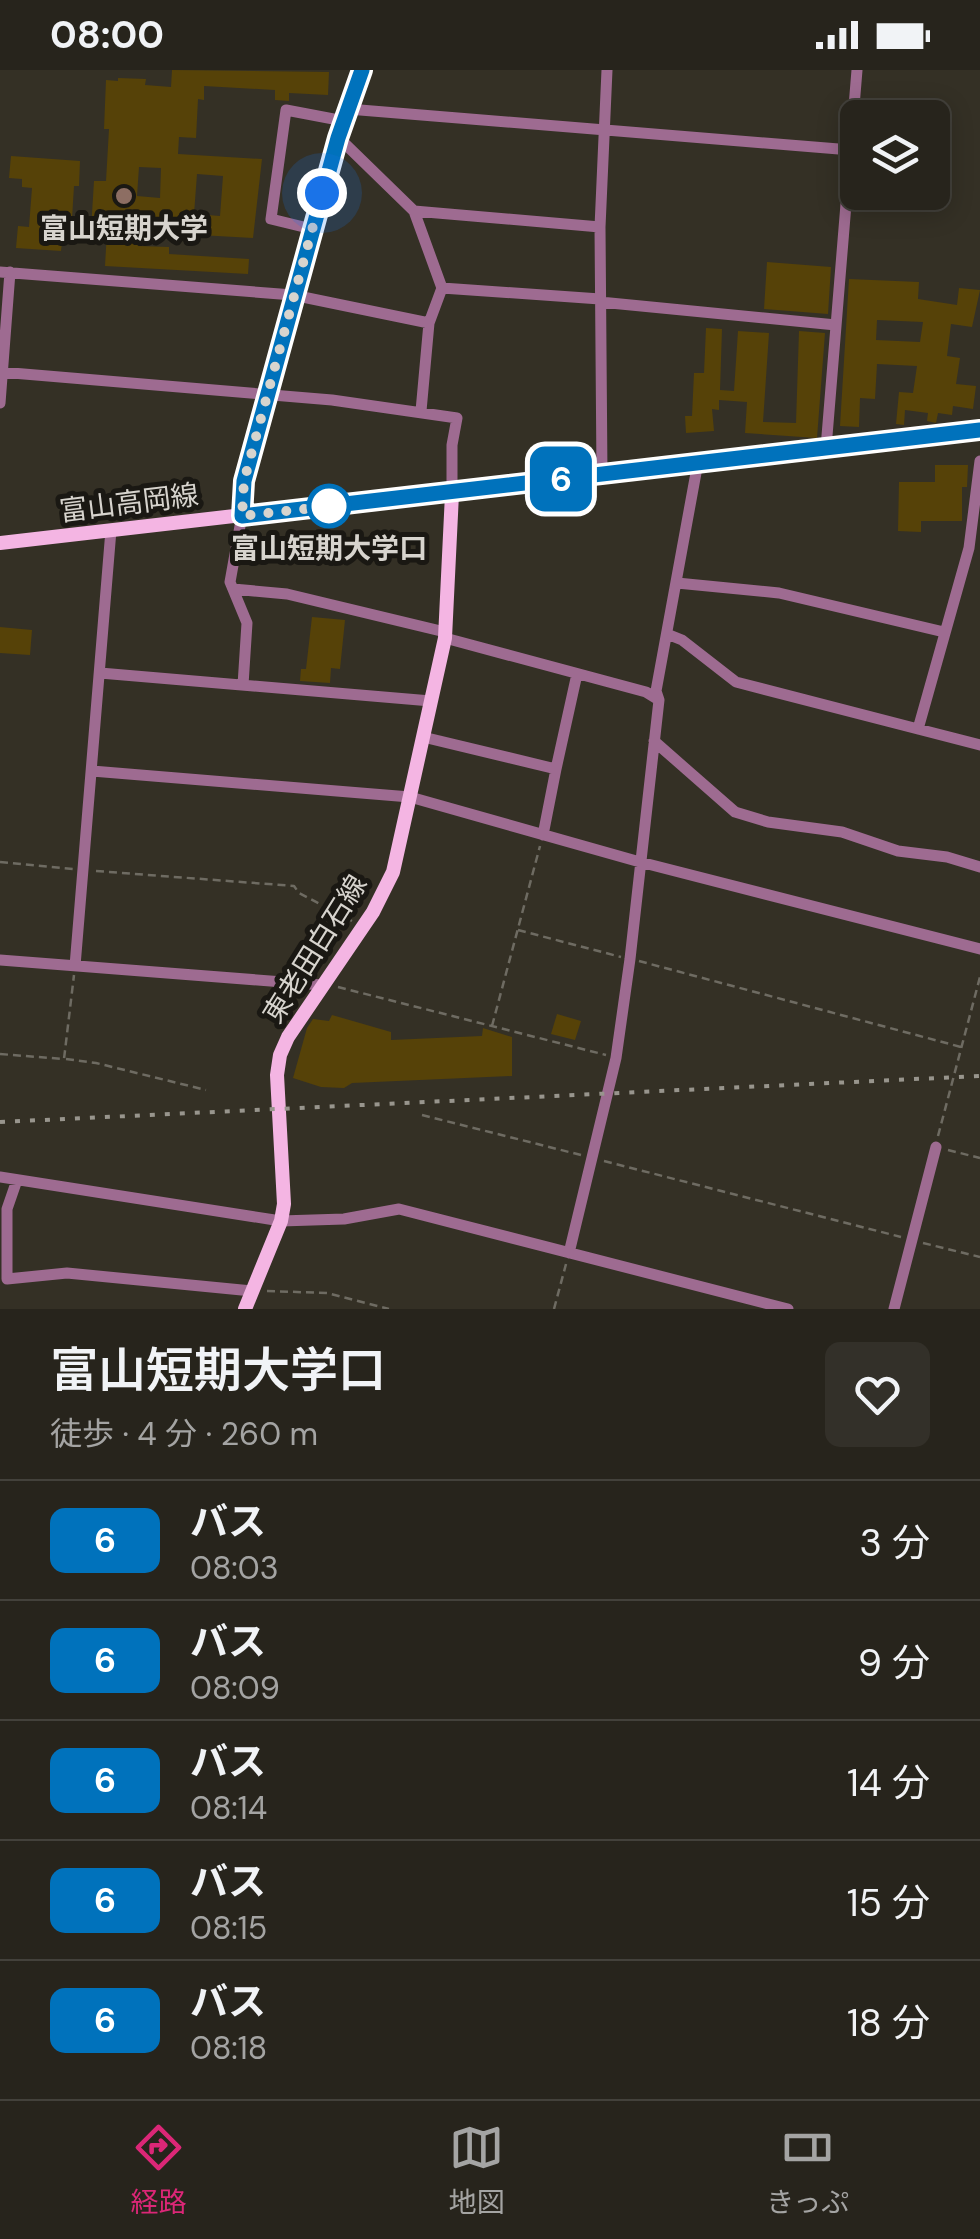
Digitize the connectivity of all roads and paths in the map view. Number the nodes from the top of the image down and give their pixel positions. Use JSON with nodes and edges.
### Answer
{"nodes":[{"id":1,"x":362,"y":70,"type":"edge"},
{"id":2,"x":607,"y":70,"type":"edge"},
{"id":3,"x":857,"y":70,"type":"edge"},
{"id":4,"x":854,"y":100,"type":"edge"},
{"id":5,"x":346,"y":115,"type":"junction"},
{"id":6,"x":603,"y":130,"type":"junction"},
{"id":7,"x":338,"y":138,"type":"junction"},
{"id":8,"x":840,"y":149,"type":"edge"},
{"id":9,"x":845,"y":210,"type":"edge"},
{"id":10,"x":414,"y":211,"type":"junction"},
{"id":11,"x":600,"y":226,"type":"junction"},
{"id":12,"x":312,"y":229,"type":"junction"},
{"id":13,"x":5,"y":272,"type":"edge"},
{"id":14,"x":442,"y":288,"type":"junction"},
{"id":15,"x":294,"y":294,"type":"junction"},
{"id":16,"x":600,"y":301,"type":"junction"},
{"id":17,"x":429,"y":323,"type":"junction"},
{"id":18,"x":836,"y":325,"type":"junction"},
{"id":19,"x":1,"y":372,"type":"edge"},
{"id":20,"x":270,"y":394,"type":"junction"},
{"id":21,"x":0,"y":403,"type":"edge"},
{"id":22,"x":421,"y":411,"type":"junction"},
{"id":23,"x":980,"y":430,"type":"edge"},
{"id":24,"x":826,"y":448,"type":"junction"},
{"id":25,"x":980,"y":460,"type":"edge"},
{"id":26,"x":698,"y":462,"type":"junction"},
{"id":27,"x":602,"y":474,"type":"junction"},
{"id":28,"x":452,"y":494,"type":"junction"},
{"id":29,"x":242,"y":516,"type":"junction"},
{"id":30,"x":112,"y":530,"type":"junction"},
{"id":31,"x":0,"y":543,"type":"edge"},
{"id":32,"x":964,"y":558,"type":"junction"},
{"id":33,"x":980,"y":561,"type":"edge"},
{"id":34,"x":677,"y":583,"type":"junction"},
{"id":35,"x":233,"y":589,"type":"junction"},
{"id":36,"x":944,"y":632,"type":"junction"},
{"id":37,"x":667,"y":634,"type":"junction"},
{"id":38,"x":445,"y":635,"type":"junction"},
{"id":39,"x":100,"y":673,"type":"junction"},
{"id":40,"x":577,"y":674,"type":"junction"},
{"id":41,"x":244,"y":685,"type":"junction"},
{"id":42,"x":659,"y":700,"type":"junction"},
{"id":43,"x":431,"y":702,"type":"junction"},
{"id":44,"x":918,"y":729,"type":"junction"},
{"id":45,"x":423,"y":737,"type":"junction"},
{"id":46,"x":654,"y":741,"type":"junction"},
{"id":47,"x":980,"y":745,"type":"edge"},
{"id":48,"x":556,"y":769,"type":"junction"},
{"id":49,"x":92,"y":771,"type":"junction"},
{"id":50,"x":410,"y":797,"type":"junction"},
{"id":51,"x":543,"y":835,"type":"junction"},
{"id":52,"x":0,"y":862,"type":"edge"},
{"id":53,"x":640,"y":862,"type":"junction"},
{"id":54,"x":980,"y":867,"type":"edge"},
{"id":55,"x":83,"y":870,"type":"junction"},
{"id":56,"x":363,"y":926,"type":"junction"},
{"id":57,"x":518,"y":930,"type":"junction"},
{"id":58,"x":980,"y":949,"type":"edge"},
{"id":59,"x":630,"y":959,"type":"junction"},
{"id":60,"x":0,"y":960,"type":"edge"},
{"id":61,"x":74,"y":966,"type":"junction"},
{"id":62,"x":980,"y":977,"type":"edge"},
{"id":63,"x":322,"y":985,"type":"junction"},
{"id":64,"x":492,"y":1026,"type":"junction"},
{"id":65,"x":961,"y":1047,"type":"junction"},
{"id":66,"x":0,"y":1054,"type":"edge"},
{"id":67,"x":616,"y":1058,"type":"junction"},
{"id":68,"x":64,"y":1059,"type":"junction"},
{"id":69,"x":206,"y":1090,"type":"dead end"},
{"id":70,"x":422,"y":1115,"type":"dead end"},
{"id":71,"x":936,"y":1147,"type":"junction"},
{"id":72,"x":594,"y":1158,"type":"junction"},
{"id":73,"x":980,"y":1158,"type":"edge"},
{"id":74,"x":0,"y":1177,"type":"edge"},
{"id":75,"x":17,"y":1180,"type":"junction"},
{"id":76,"x":281,"y":1221,"type":"junction"},
{"id":77,"x":912,"y":1240,"type":"junction"},
{"id":78,"x":569,"y":1253,"type":"junction"},
{"id":79,"x":980,"y":1258,"type":"edge"},
{"id":80,"x":252,"y":1291,"type":"junction"},
{"id":81,"x":245,"y":1309,"type":"edge"},
{"id":82,"x":389,"y":1309,"type":"edge"},
{"id":83,"x":554,"y":1309,"type":"edge"},
{"id":84,"x":788,"y":1309,"type":"edge"},
{"id":85,"x":894,"y":1309,"type":"edge"}],
"edges":[{"from":1,"to":5,"type":"main road"},
{"from":2,"to":6,"type":"street"},
{"from":3,"to":4,"type":"street"},
{"from":5,"to":6,"type":"street"},
{"from":5,"to":7,"type":"main road"},
{"from":5,"to":12,"type":"street"},
{"from":6,"to":8,"type":"street"},
{"from":6,"to":11,"type":"street"},
{"from":7,"to":10,"type":"street"},
{"from":7,"to":12,"type":"main road"},
{"from":9,"to":18,"type":"street"},
{"from":10,"to":11,"type":"street"},
{"from":10,"to":14,"type":"street"},
{"from":11,"to":16,"type":"street"},
{"from":12,"to":15,"type":"main road"},
{"from":13,"to":15,"type":"street"},
{"from":13,"to":19,"type":"street"},
{"from":14,"to":16,"type":"street"},
{"from":14,"to":17,"type":"street"},
{"from":15,"to":17,"type":"street"},
{"from":15,"to":20,"type":"main road"},
{"from":16,"to":18,"type":"street"},
{"from":16,"to":27,"type":"street"},
{"from":17,"to":22,"type":"street"},
{"from":18,"to":24,"type":"street"},
{"from":19,"to":20,"type":"street"},
{"from":19,"to":21,"type":"street"},
{"from":20,"to":22,"type":"street"},
{"from":20,"to":29,"type":"main road"},
{"from":22,"to":28,"type":"street"},
{"from":23,"to":24,"type":"main road","name":"富山高岡線"},
{"from":24,"to":26,"type":"main road","name":"富山高岡線"},
{"from":25,"to":32,"type":"street"},
{"from":26,"to":27,"type":"main road","name":"富山高岡線"},
{"from":26,"to":34,"type":"street"},
{"from":27,"to":28,"type":"main road","name":"富山高岡線"},
{"from":28,"to":29,"type":"main road","name":"富山高岡線"},
{"from":28,"to":38,"type":"main road","name":"東老田白石線"},
{"from":29,"to":30,"type":"main road","name":"富山高岡線"},
{"from":29,"to":35,"type":"street"},
{"from":30,"to":31,"type":"main road","name":"富山高岡線"},
{"from":30,"to":39,"type":"street"},
{"from":32,"to":33,"type":"street"},
{"from":32,"to":36,"type":"street"},
{"from":34,"to":36,"type":"street"},
{"from":34,"to":37,"type":"street"},
{"from":35,"to":38,"type":"street"},
{"from":35,"to":41,"type":"street"},
{"from":36,"to":44,"type":"street"},
{"from":37,"to":42,"type":"street"},
{"from":37,"to":44,"type":"street"},
{"from":38,"to":40,"type":"street"},
{"from":38,"to":43,"type":"main road","name":"東老田白石線"},
{"from":39,"to":41,"type":"street"},
{"from":39,"to":49,"type":"street"},
{"from":40,"to":42,"type":"street"},
{"from":40,"to":48,"type":"street"},
{"from":41,"to":43,"type":"street"},
{"from":42,"to":46,"type":"street"},
{"from":43,"to":45,"type":"main road","name":"東老田白石線"},
{"from":44,"to":47,"type":"street"},
{"from":45,"to":48,"type":"street"},
{"from":45,"to":50,"type":"main road","name":"東老田白石線"},
{"from":46,"to":53,"type":"street"},
{"from":46,"to":54,"type":"street"},
{"from":48,"to":51,"type":"street"},
{"from":49,"to":50,"type":"street"},
{"from":49,"to":55,"type":"street"},
{"from":50,"to":51,"type":"street"},
{"from":50,"to":56,"type":"main road","name":"東老田白石線"},
{"from":51,"to":53,"type":"street"},
{"from":51,"to":57,"type":"path"},
{"from":52,"to":55,"type":"path"},
{"from":53,"to":58,"type":"street"},
{"from":53,"to":59,"type":"street"},
{"from":55,"to":56,"type":"path"},
{"from":55,"to":61,"type":"street"},
{"from":56,"to":63,"type":"main road","name":"東老田白石線"},
{"from":57,"to":59,"type":"path"},
{"from":57,"to":64,"type":"path"},
{"from":59,"to":65,"type":"path"},
{"from":59,"to":67,"type":"street"},
{"from":60,"to":61,"type":"street"},
{"from":61,"to":63,"type":"street"},
{"from":61,"to":68,"type":"path"},
{"from":62,"to":65,"type":"path"},
{"from":63,"to":64,"type":"path"},
{"from":63,"to":76,"type":"main road","name":"東老田白石線"},
{"from":64,"to":67,"type":"path"},
{"from":65,"to":71,"type":"path"},
{"from":66,"to":68,"type":"path"},
{"from":67,"to":72,"type":"street"},
{"from":68,"to":69,"type":"path"},
{"from":70,"to":72,"type":"path"},
{"from":71,"to":73,"type":"path"},
{"from":71,"to":77,"type":"street"},
{"from":72,"to":77,"type":"path"},
{"from":72,"to":78,"type":"street"},
{"from":74,"to":75,"type":"street"},
{"from":75,"to":76,"type":"street"},
{"from":75,"to":80,"type":"street"},
{"from":76,"to":78,"type":"street"},
{"from":76,"to":80,"type":"main road","name":"東老田白石線"},
{"from":77,"to":79,"type":"path"},
{"from":77,"to":85,"type":"street"},
{"from":78,"to":83,"type":"path"},
{"from":78,"to":84,"type":"street"},
{"from":80,"to":81,"type":"main road","name":"東老田白石線"},
{"from":80,"to":82,"type":"path"}]}
